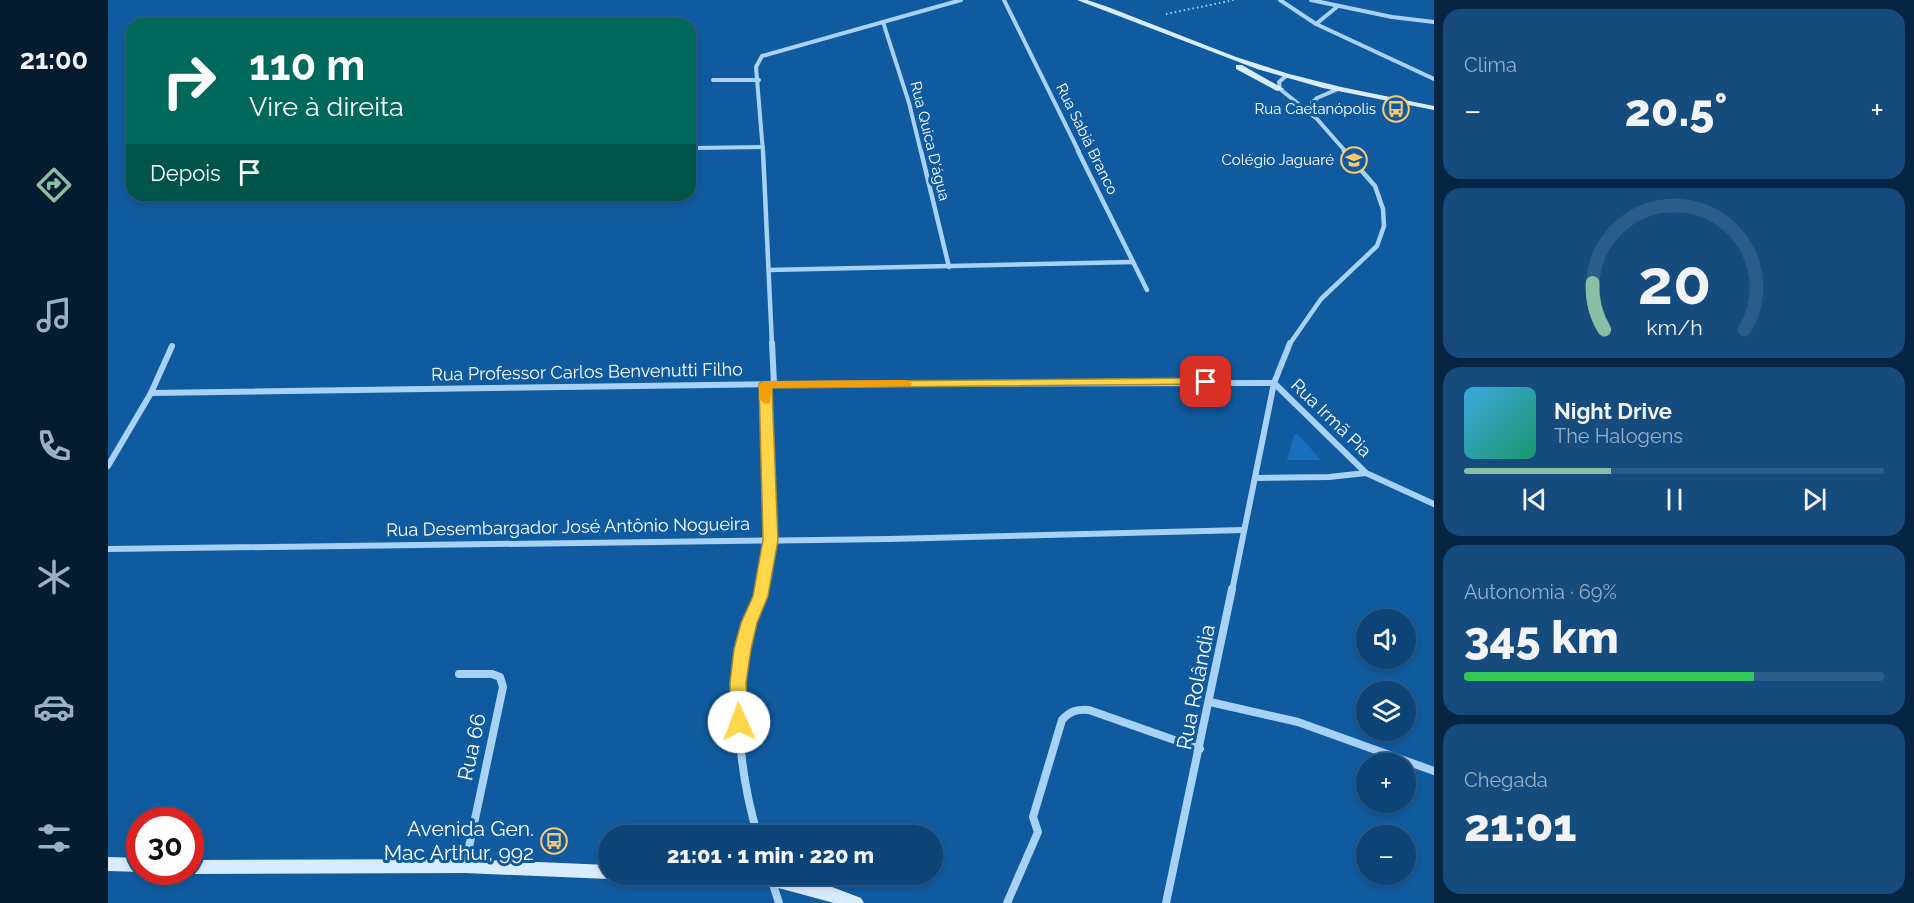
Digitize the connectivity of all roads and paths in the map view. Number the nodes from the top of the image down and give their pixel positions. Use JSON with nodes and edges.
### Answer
{"nodes":[{"id":1,"x":961,"y":0,"type":"edge"},
{"id":2,"x":1004,"y":0,"type":"edge"},
{"id":3,"x":1080,"y":0,"type":"edge"},
{"id":4,"x":1098,"y":0,"type":"edge"},
{"id":5,"x":1234,"y":0,"type":"edge"},
{"id":6,"x":1280,"y":0,"type":"edge"},
{"id":7,"x":1311,"y":0,"type":"edge"},
{"id":8,"x":1338,"y":6,"type":"junction"},
{"id":9,"x":1119,"y":12,"type":"junction"},
{"id":10,"x":1138,"y":20,"type":"junction"},
{"id":11,"x":883,"y":22,"type":"junction"},
{"id":12,"x":1434,"y":22,"type":"edge"},
{"id":13,"x":1316,"y":24,"type":"junction"},
{"id":14,"x":1198,"y":46,"type":"junction"},
{"id":15,"x":1286,"y":76,"type":"junction"},
{"id":16,"x":1434,"y":79,"type":"edge"},
{"id":17,"x":759,"y":80,"type":"junction"},
{"id":18,"x":713,"y":81,"type":"dead end"},
{"id":19,"x":1280,"y":88,"type":"junction"},
{"id":20,"x":1338,"y":89,"type":"junction"},
{"id":21,"x":1434,"y":108,"type":"edge"},
{"id":22,"x":1317,"y":119,"type":"junction"},
{"id":23,"x":763,"y":147,"type":"junction"},
{"id":24,"x":696,"y":148,"type":"edge"},
{"id":25,"x":1133,"y":262,"type":"junction"},
{"id":26,"x":949,"y":267,"type":"junction"},
{"id":27,"x":770,"y":270,"type":"junction"},
{"id":28,"x":1147,"y":290,"type":"dead end"},
{"id":29,"x":172,"y":346,"type":"dead end"},
{"id":30,"x":1274,"y":383,"type":"junction"},
{"id":31,"x":765,"y":384,"type":"junction"},
{"id":32,"x":774,"y":384,"type":"junction"},
{"id":33,"x":151,"y":393,"type":"junction"},
{"id":34,"x":108,"y":466,"type":"edge"},
{"id":35,"x":1366,"y":473,"type":"junction"},
{"id":36,"x":1255,"y":478,"type":"junction"},
{"id":37,"x":1434,"y":504,"type":"edge"},
{"id":38,"x":1244,"y":530,"type":"junction"},
{"id":39,"x":771,"y":540,"type":"junction"},
{"id":40,"x":108,"y":549,"type":"edge"},
{"id":41,"x":459,"y":674,"type":"dead end"},
{"id":42,"x":1210,"y":702,"type":"junction"},
{"id":43,"x":1200,"y":749,"type":"junction"},
{"id":44,"x":1434,"y":771,"type":"edge"},
{"id":45,"x":755,"y":825,"type":"edge"},
{"id":46,"x":108,"y":864,"type":"edge"},
{"id":47,"x":126,"y":865,"type":"edge"},
{"id":48,"x":465,"y":866,"type":"junction"},
{"id":49,"x":204,"y":867,"type":"edge"},
{"id":50,"x":598,"y":872,"type":"edge"},
{"id":51,"x":774,"y":885,"type":"edge"},
{"id":52,"x":802,"y":885,"type":"edge"},
{"id":53,"x":779,"y":903,"type":"edge"},
{"id":54,"x":855,"y":903,"type":"edge"},
{"id":55,"x":1007,"y":903,"type":"edge"},
{"id":56,"x":1166,"y":903,"type":"edge"}],
"edges":[{"from":1,"to":11,"type":"street"},
{"from":2,"to":25,"type":"street","name":"Rua Sabiá Branco"},
{"from":3,"to":9,"type":"main road"},
{"from":4,"to":9,"type":"main road"},
{"from":5,"to":10,"type":"path"},
{"from":6,"to":13,"type":"street"},
{"from":7,"to":8,"type":"street"},
{"from":8,"to":12,"type":"street"},
{"from":8,"to":13,"type":"street"},
{"from":9,"to":10,"type":"main road"},
{"from":10,"to":14,"type":"main road"},
{"from":11,"to":17,"type":"street"},
{"from":11,"to":26,"type":"street","name":"Rua Quica D'água"},
{"from":13,"to":16,"type":"street"},
{"from":14,"to":15,"type":"main road"},
{"from":14,"to":19,"type":"main road"},
{"from":15,"to":19,"type":"street"},
{"from":15,"to":20,"type":"main road"},
{"from":17,"to":18,"type":"street"},
{"from":17,"to":23,"type":"street"},
{"from":19,"to":22,"type":"street","name":"Rua Irmã Pia"},
{"from":20,"to":21,"type":"main road"},
{"from":20,"to":22,"type":"street"},
{"from":22,"to":30,"type":"street","name":"Rua Irmã Pia"},
{"from":23,"to":24,"type":"street"},
{"from":23,"to":27,"type":"street"},
{"from":25,"to":26,"type":"street"},
{"from":25,"to":28,"type":"street","name":"Rua Sabiá Branco"},
{"from":26,"to":27,"type":"street"},
{"from":27,"to":32,"type":"street"},
{"from":29,"to":33,"type":"street"},
{"from":30,"to":32,"type":"street","name":"Rua Professor Carlos Benvenutti Filho"},
{"from":30,"to":35,"type":"street","name":"Rua Irmã Pia"},
{"from":30,"to":36,"type":"street","name":"Rua Rolândia"},
{"from":31,"to":32,"type":"street","name":"Rua Professor Carlos Benvenutti Filho"},
{"from":31,"to":33,"type":"street","name":"Rua Professor Carlos Benvenutti Filho"},
{"from":31,"to":39,"type":"street"},
{"from":33,"to":34,"type":"street"},
{"from":35,"to":36,"type":"street"},
{"from":35,"to":37,"type":"street","name":"Rua Irmã Pia"},
{"from":36,"to":38,"type":"street","name":"Rua Rolândia"},
{"from":38,"to":39,"type":"street","name":"Rua Desembargador José Antônio Nogueira"},
{"from":38,"to":42,"type":"street","name":"Rua Rolândia"},
{"from":39,"to":40,"type":"street","name":"Rua Desembargador José Antônio Nogueira"},
{"from":39,"to":45,"type":"street"},
{"from":41,"to":48,"type":"street","name":"Rua 66"},
{"from":42,"to":43,"type":"street","name":"Rua Rolândia"},
{"from":42,"to":44,"type":"street"},
{"from":43,"to":55,"type":"street"},
{"from":43,"to":56,"type":"street","name":"Rua Rolândia"},
{"from":46,"to":47,"type":"main road"},
{"from":48,"to":49,"type":"main road"},
{"from":48,"to":50,"type":"main road"},
{"from":51,"to":53,"type":"street"},
{"from":52,"to":54,"type":"main road"}]}
